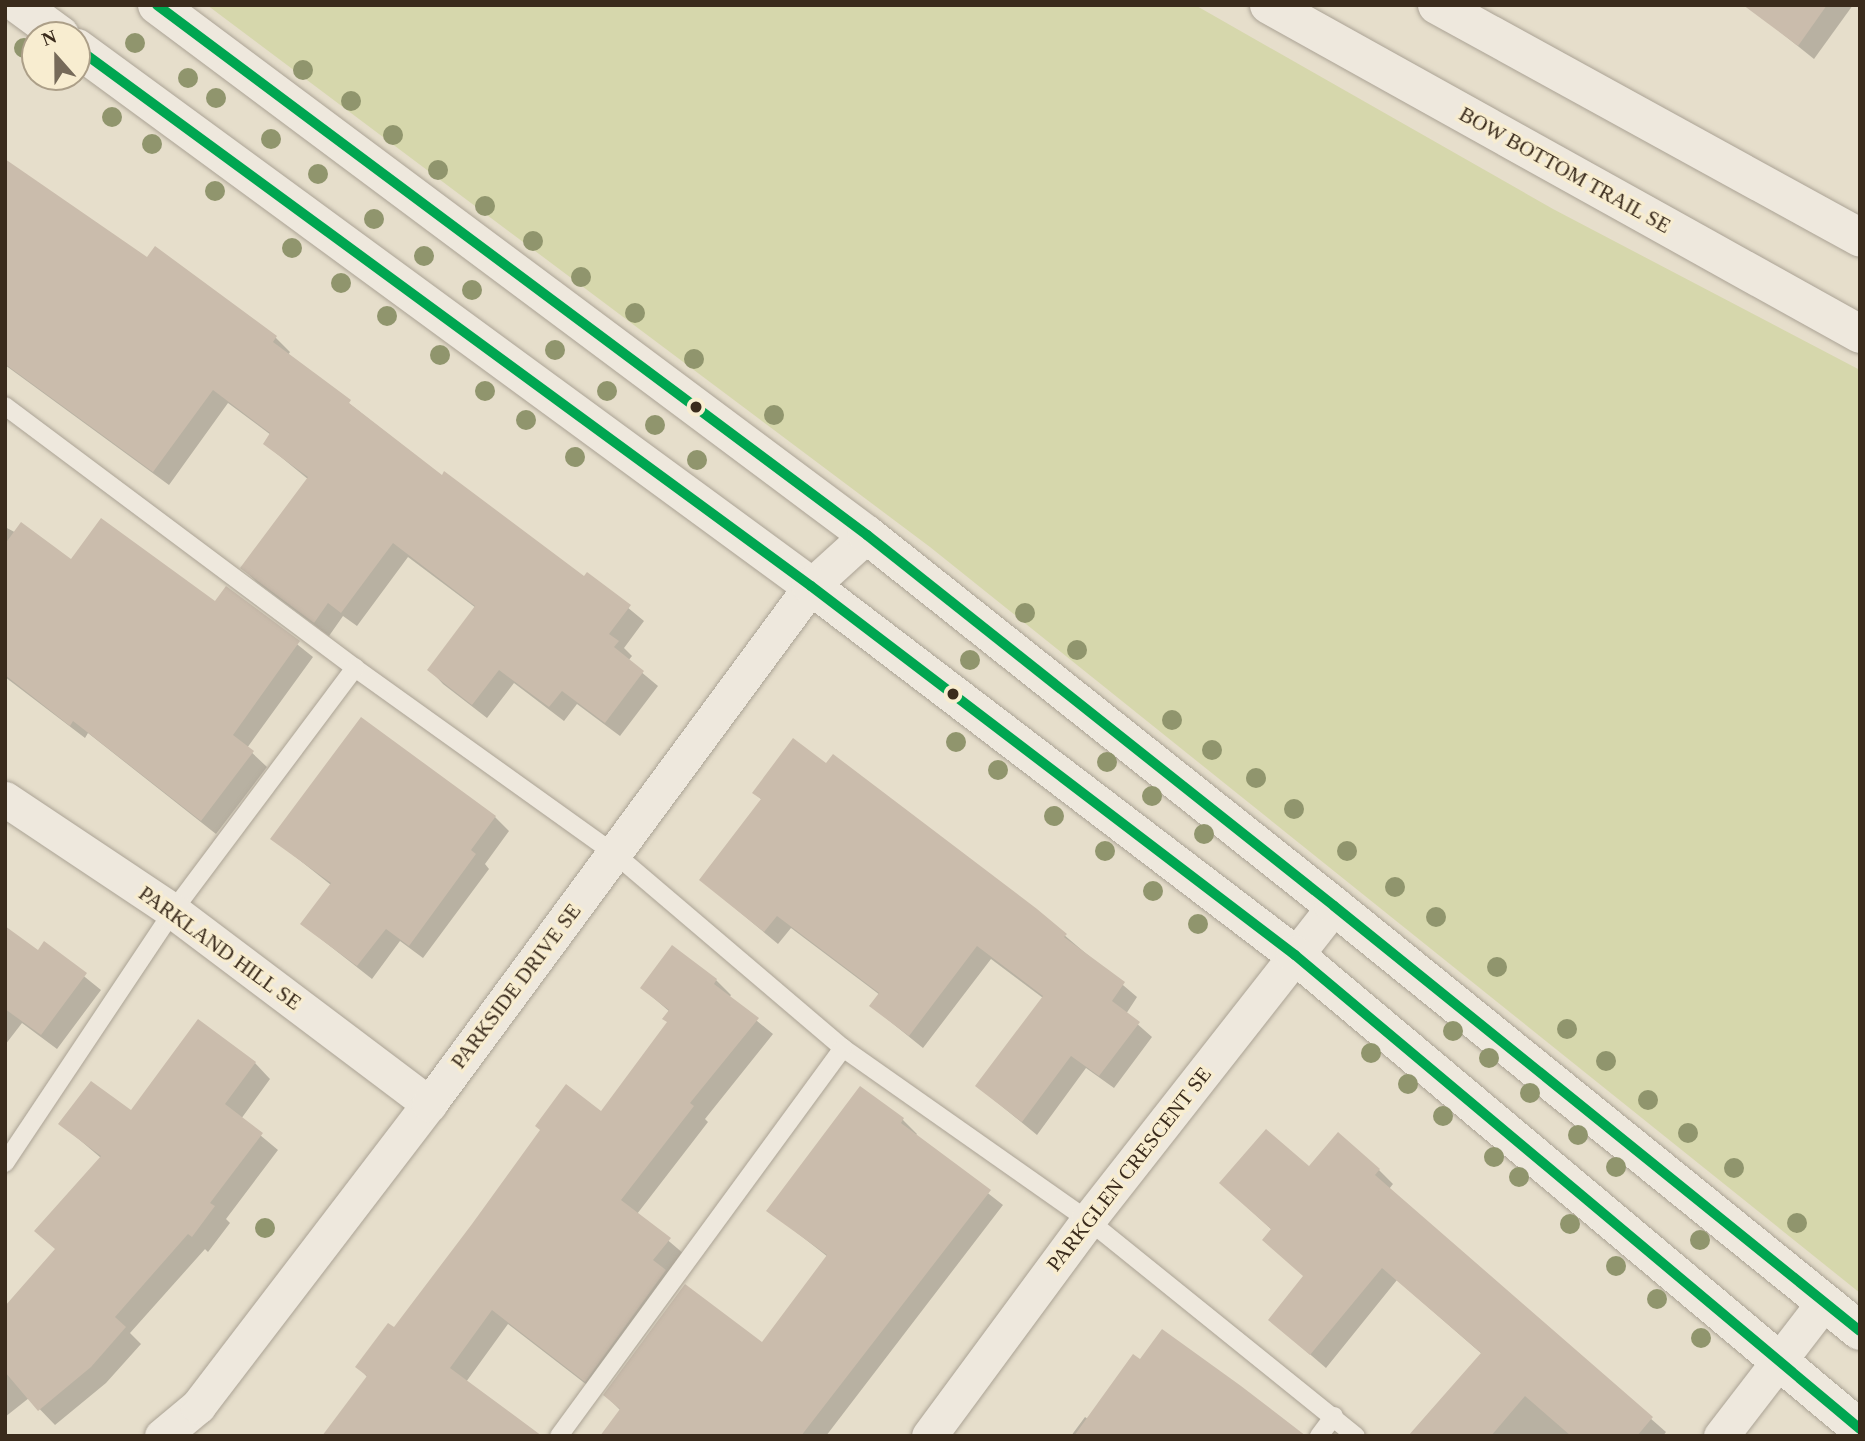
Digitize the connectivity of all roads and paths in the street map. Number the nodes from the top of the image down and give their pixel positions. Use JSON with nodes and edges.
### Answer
{"nodes":[{"id":1,"x":19,"y":5,"type":"edge"},
{"id":2,"x":157,"y":5,"type":"edge"},
{"id":3,"x":1269,"y":5,"type":"edge"},
{"id":4,"x":1437,"y":5,"type":"edge"},
{"id":5,"x":41,"y":21,"type":"edge"},
{"id":6,"x":91,"y":58,"type":"edge"},
{"id":7,"x":1860,"y":238,"type":"edge"},
{"id":8,"x":1860,"y":334,"type":"edge"},
{"id":9,"x":5,"y":406,"type":"edge"},
{"id":10,"x":867,"y":535,"type":"junction"},
{"id":11,"x":811,"y":586,"type":"junction"},
{"id":12,"x":355,"y":668,"type":"junction"},
{"id":13,"x":5,"y":799,"type":"edge"},
{"id":14,"x":615,"y":854,"type":"junction"},
{"id":15,"x":1335,"y":906,"type":"junction"},
{"id":16,"x":173,"y":911,"type":"junction"},
{"id":17,"x":1296,"y":955,"type":"junction"},
{"id":18,"x":843,"y":1048,"type":"junction"},
{"id":19,"x":429,"y":1104,"type":"junction"},
{"id":20,"x":5,"y":1163,"type":"edge"},
{"id":21,"x":1088,"y":1220,"type":"junction"},
{"id":22,"x":1825,"y":1301,"type":"junction"},
{"id":23,"x":1860,"y":1331,"type":"edge"},
{"id":24,"x":1779,"y":1359,"type":"junction"},
{"id":25,"x":1334,"y":1416,"type":"junction"},
{"id":26,"x":1860,"y":1429,"type":"edge"},
{"id":27,"x":162,"y":1436,"type":"edge"},
{"id":28,"x":559,"y":1436,"type":"edge"},
{"id":29,"x":929,"y":1436,"type":"edge"},
{"id":30,"x":1319,"y":1436,"type":"edge"},
{"id":31,"x":1356,"y":1436,"type":"edge"},
{"id":32,"x":1721,"y":1436,"type":"edge"}],
"edges":[{"from":1,"to":5,"type":"street"},
{"from":2,"to":10,"type":"street"},
{"from":3,"to":8,"type":"street","name":"BOW BOTTOM TRAIL SE"},
{"from":4,"to":7,"type":"street"},
{"from":6,"to":11,"type":"street"},
{"from":9,"to":12,"type":"lane"},
{"from":10,"to":11,"type":"street","name":"PARKSIDE DRIVE SE"},
{"from":10,"to":15,"type":"street"},
{"from":11,"to":14,"type":"street","name":"PARKSIDE DRIVE SE"},
{"from":11,"to":17,"type":"street"},
{"from":12,"to":14,"type":"lane"},
{"from":12,"to":16,"type":"lane"},
{"from":13,"to":16,"type":"street","name":"PARKLAND HILL SE"},
{"from":14,"to":18,"type":"lane"},
{"from":14,"to":19,"type":"street","name":"PARKSIDE DRIVE SE"},
{"from":15,"to":17,"type":"street","name":"PARKGLEN CRESCENT SE"},
{"from":15,"to":22,"type":"street"},
{"from":16,"to":19,"type":"street","name":"PARKLAND HILL SE"},
{"from":16,"to":20,"type":"lane"},
{"from":17,"to":21,"type":"street","name":"PARKGLEN CRESCENT SE"},
{"from":17,"to":24,"type":"street"},
{"from":18,"to":21,"type":"lane"},
{"from":18,"to":28,"type":"lane"},
{"from":19,"to":27,"type":"street","name":"PARKSIDE DRIVE SE"},
{"from":21,"to":25,"type":"lane"},
{"from":21,"to":29,"type":"street","name":"PARKGLEN CRESCENT SE"},
{"from":22,"to":23,"type":"street"},
{"from":22,"to":24,"type":"street"},
{"from":24,"to":26,"type":"street"},
{"from":24,"to":32,"type":"street"},
{"from":25,"to":30,"type":"lane"},
{"from":25,"to":31,"type":"lane"}]}
